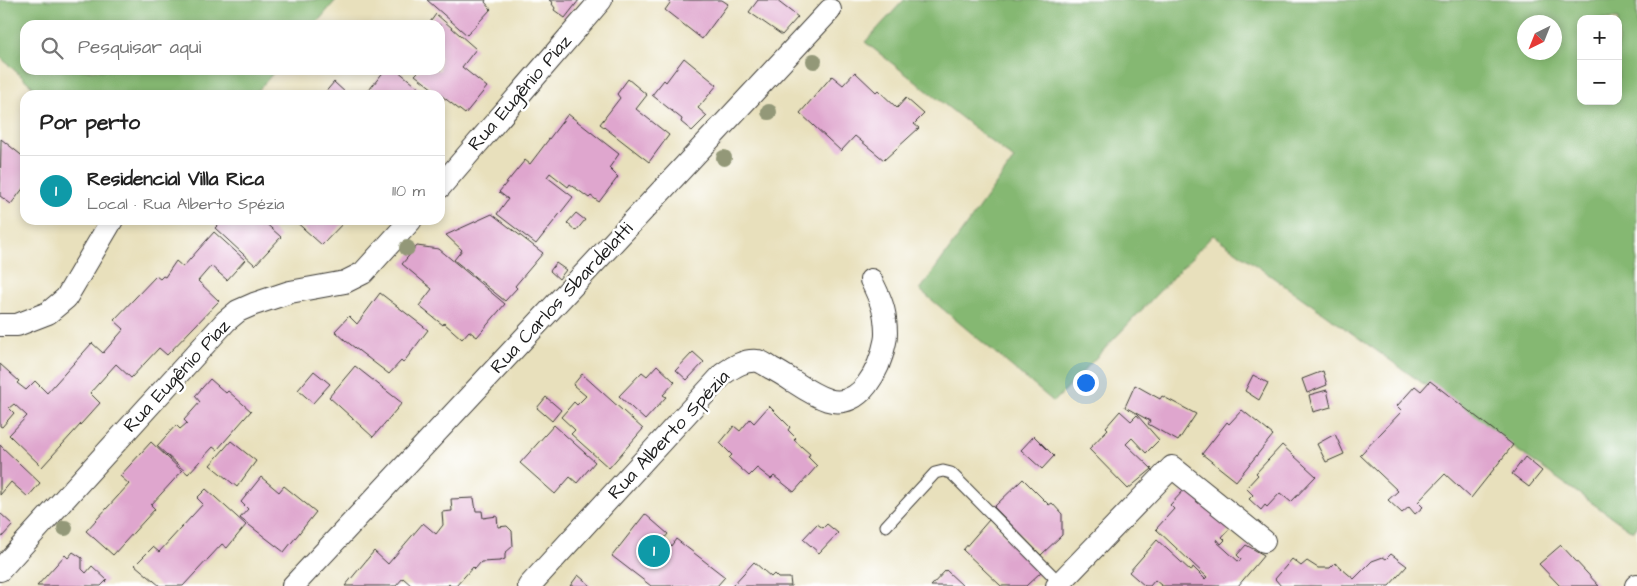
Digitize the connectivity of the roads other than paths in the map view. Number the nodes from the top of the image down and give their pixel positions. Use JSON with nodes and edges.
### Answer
{"nodes":[{"id":1,"x":601,"y":0,"type":"edge"},
{"id":2,"x":830,"y":10,"type":"dead end"},
{"id":3,"x":445,"y":181,"type":"edge"},
{"id":4,"x":109,"y":225,"type":"edge"},
{"id":5,"x":406,"y":225,"type":"edge"},
{"id":6,"x":872,"y":280,"type":"dead end"},
{"id":7,"x":0,"y":325,"type":"edge"},
{"id":8,"x":886,"y":526,"type":"dead end"},
{"id":9,"x":1264,"y":541,"type":"dead end"},
{"id":10,"x":0,"y":570,"type":"edge"},
{"id":11,"x":1060,"y":585,"type":"edge"},
{"id":12,"x":293,"y":586,"type":"edge"},
{"id":13,"x":529,"y":586,"type":"edge"}],
"edges":[{"from":1,"to":3,"type":"street","name":"Rua Eugênio Piaz"},
{"from":2,"to":12,"type":"street","name":"Rua Carlos Sbardelatti"},
{"from":4,"to":7,"type":"street"},
{"from":5,"to":10,"type":"street","name":"Rua Eugênio Piaz"},
{"from":6,"to":13,"type":"street","name":"Rua Alberto Spézia"},
{"from":8,"to":11,"type":"lane"},
{"from":9,"to":11,"type":"street"}]}
